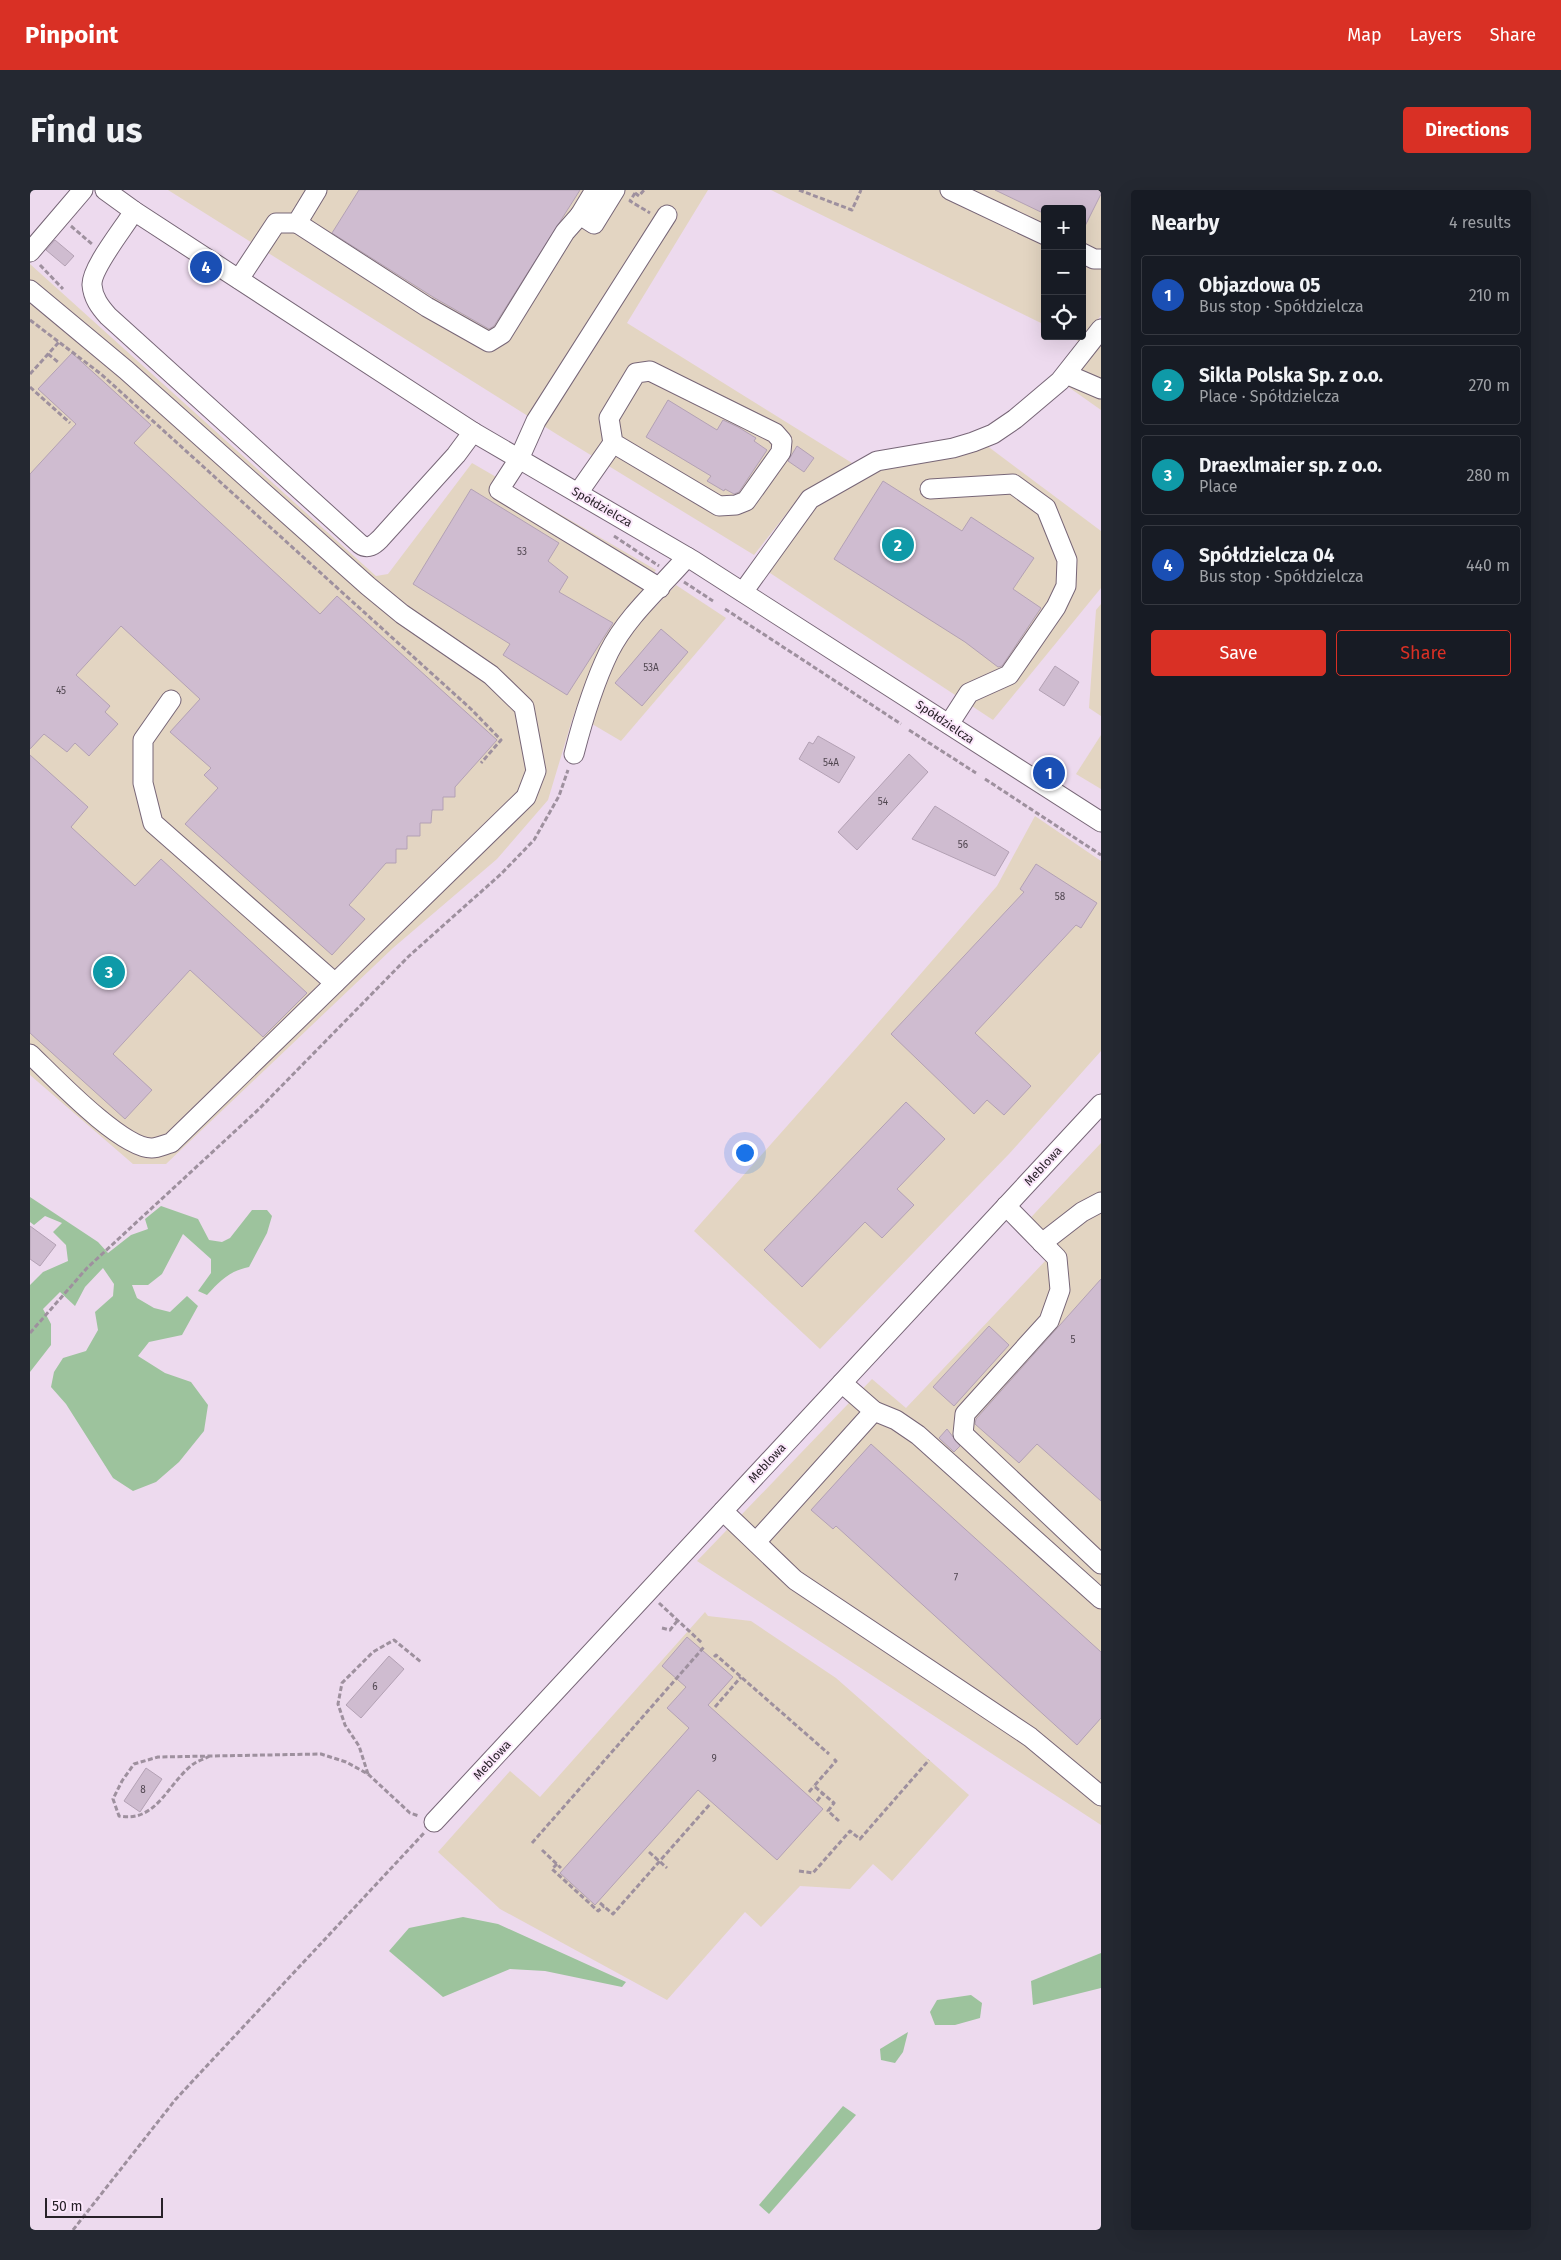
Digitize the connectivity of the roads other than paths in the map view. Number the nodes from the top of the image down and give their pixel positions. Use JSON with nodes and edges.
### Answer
{"nodes":[{"id":1,"x":70,"y":190,"type":"edge"},
{"id":2,"x":83,"y":190,"type":"edge"},
{"id":3,"x":104,"y":190,"type":"edge"},
{"id":4,"x":317,"y":190,"type":"edge"},
{"id":5,"x":595,"y":190,"type":"edge"},
{"id":6,"x":616,"y":190,"type":"edge"},
{"id":7,"x":950,"y":190,"type":"edge"},
{"id":8,"x":134,"y":211,"type":"junction"},
{"id":9,"x":659,"y":214,"type":"road end"},
{"id":10,"x":580,"y":215,"type":"junction"},
{"id":11,"x":296,"y":223,"type":"junction"},
{"id":12,"x":1041,"y":234,"type":"edge"},
{"id":13,"x":30,"y":236,"type":"edge"},
{"id":14,"x":1086,"y":255,"type":"edge"},
{"id":15,"x":33,"y":256,"type":"edge"},
{"id":16,"x":1101,"y":259,"type":"edge"},
{"id":17,"x":239,"y":280,"type":"junction"},
{"id":18,"x":30,"y":290,"type":"edge"},
{"id":19,"x":1101,"y":330,"type":"edge"},
{"id":20,"x":1066,"y":374,"type":"junction"},
{"id":21,"x":1101,"y":389,"type":"edge"},
{"id":22,"x":473,"y":432,"type":"junction"},
{"id":23,"x":613,"y":443,"type":"junction"},
{"id":24,"x":519,"y":459,"type":"junction"},
{"id":25,"x":930,"y":489,"type":"dead end"},
{"id":26,"x":578,"y":493,"type":"junction"},
{"id":27,"x":687,"y":557,"type":"junction"},
{"id":28,"x":660,"y":588,"type":"junction"},
{"id":29,"x":743,"y":592,"type":"junction"},
{"id":30,"x":171,"y":700,"type":"dead end"},
{"id":31,"x":948,"y":724,"type":"junction"},
{"id":32,"x":574,"y":754,"type":"road end"},
{"id":33,"x":1101,"y":822,"type":"edge"},
{"id":34,"x":335,"y":983,"type":"junction"},
{"id":35,"x":30,"y":1054,"type":"edge"},
{"id":36,"x":1101,"y":1104,"type":"edge"},
{"id":37,"x":1101,"y":1202,"type":"edge"},
{"id":38,"x":1006,"y":1206,"type":"junction"},
{"id":39,"x":1042,"y":1243,"type":"junction"},
{"id":40,"x":842,"y":1382,"type":"junction"},
{"id":41,"x":874,"y":1411,"type":"junction"},
{"id":42,"x":723,"y":1511,"type":"junction"},
{"id":43,"x":756,"y":1542,"type":"junction"},
{"id":44,"x":1101,"y":1564,"type":"edge"},
{"id":45,"x":1101,"y":1599,"type":"edge"},
{"id":46,"x":1101,"y":1796,"type":"edge"},
{"id":47,"x":434,"y":1822,"type":"road end"}],
"edges":[{"from":1,"to":13,"type":"street"},
{"from":2,"to":15,"type":"street"},
{"from":3,"to":8,"type":"street","name":"Spółdzielcza"},
{"from":4,"to":11,"type":"street"},
{"from":5,"to":10,"type":"street"},
{"from":6,"to":10,"type":"street"},
{"from":7,"to":12,"type":"street"},
{"from":8,"to":17,"type":"street","name":"Spółdzielcza"},
{"from":8,"to":22,"type":"street"},
{"from":9,"to":24,"type":"street"},
{"from":10,"to":11,"type":"street"},
{"from":11,"to":17,"type":"street"},
{"from":14,"to":16,"type":"street"},
{"from":17,"to":22,"type":"street","name":"Spółdzielcza"},
{"from":18,"to":34,"type":"street"},
{"from":19,"to":20,"type":"street"},
{"from":20,"to":21,"type":"street"},
{"from":20,"to":29,"type":"street"},
{"from":22,"to":24,"type":"street","name":"Spółdzielcza"},
{"from":23,"to":23,"type":"street"},
{"from":23,"to":26,"type":"street"},
{"from":24,"to":26,"type":"street","name":"Spółdzielcza"},
{"from":24,"to":28,"type":"street"},
{"from":25,"to":31,"type":"street"},
{"from":26,"to":27,"type":"street","name":"Spółdzielcza"},
{"from":27,"to":28,"type":"street"},
{"from":27,"to":29,"type":"street","name":"Spółdzielcza"},
{"from":28,"to":32,"type":"street"},
{"from":29,"to":31,"type":"street","name":"Spółdzielcza"},
{"from":30,"to":34,"type":"street"},
{"from":31,"to":33,"type":"street","name":"Spółdzielcza"},
{"from":34,"to":35,"type":"street"},
{"from":36,"to":38,"type":"street","name":"Meblowa"},
{"from":37,"to":39,"type":"street"},
{"from":38,"to":39,"type":"street"},
{"from":38,"to":40,"type":"street","name":"Meblowa"},
{"from":39,"to":44,"type":"street"},
{"from":40,"to":41,"type":"street"},
{"from":40,"to":42,"type":"street","name":"Meblowa"},
{"from":41,"to":43,"type":"street"},
{"from":41,"to":45,"type":"street"},
{"from":42,"to":43,"type":"street"},
{"from":42,"to":47,"type":"street","name":"Meblowa"},
{"from":43,"to":46,"type":"street"}]}
